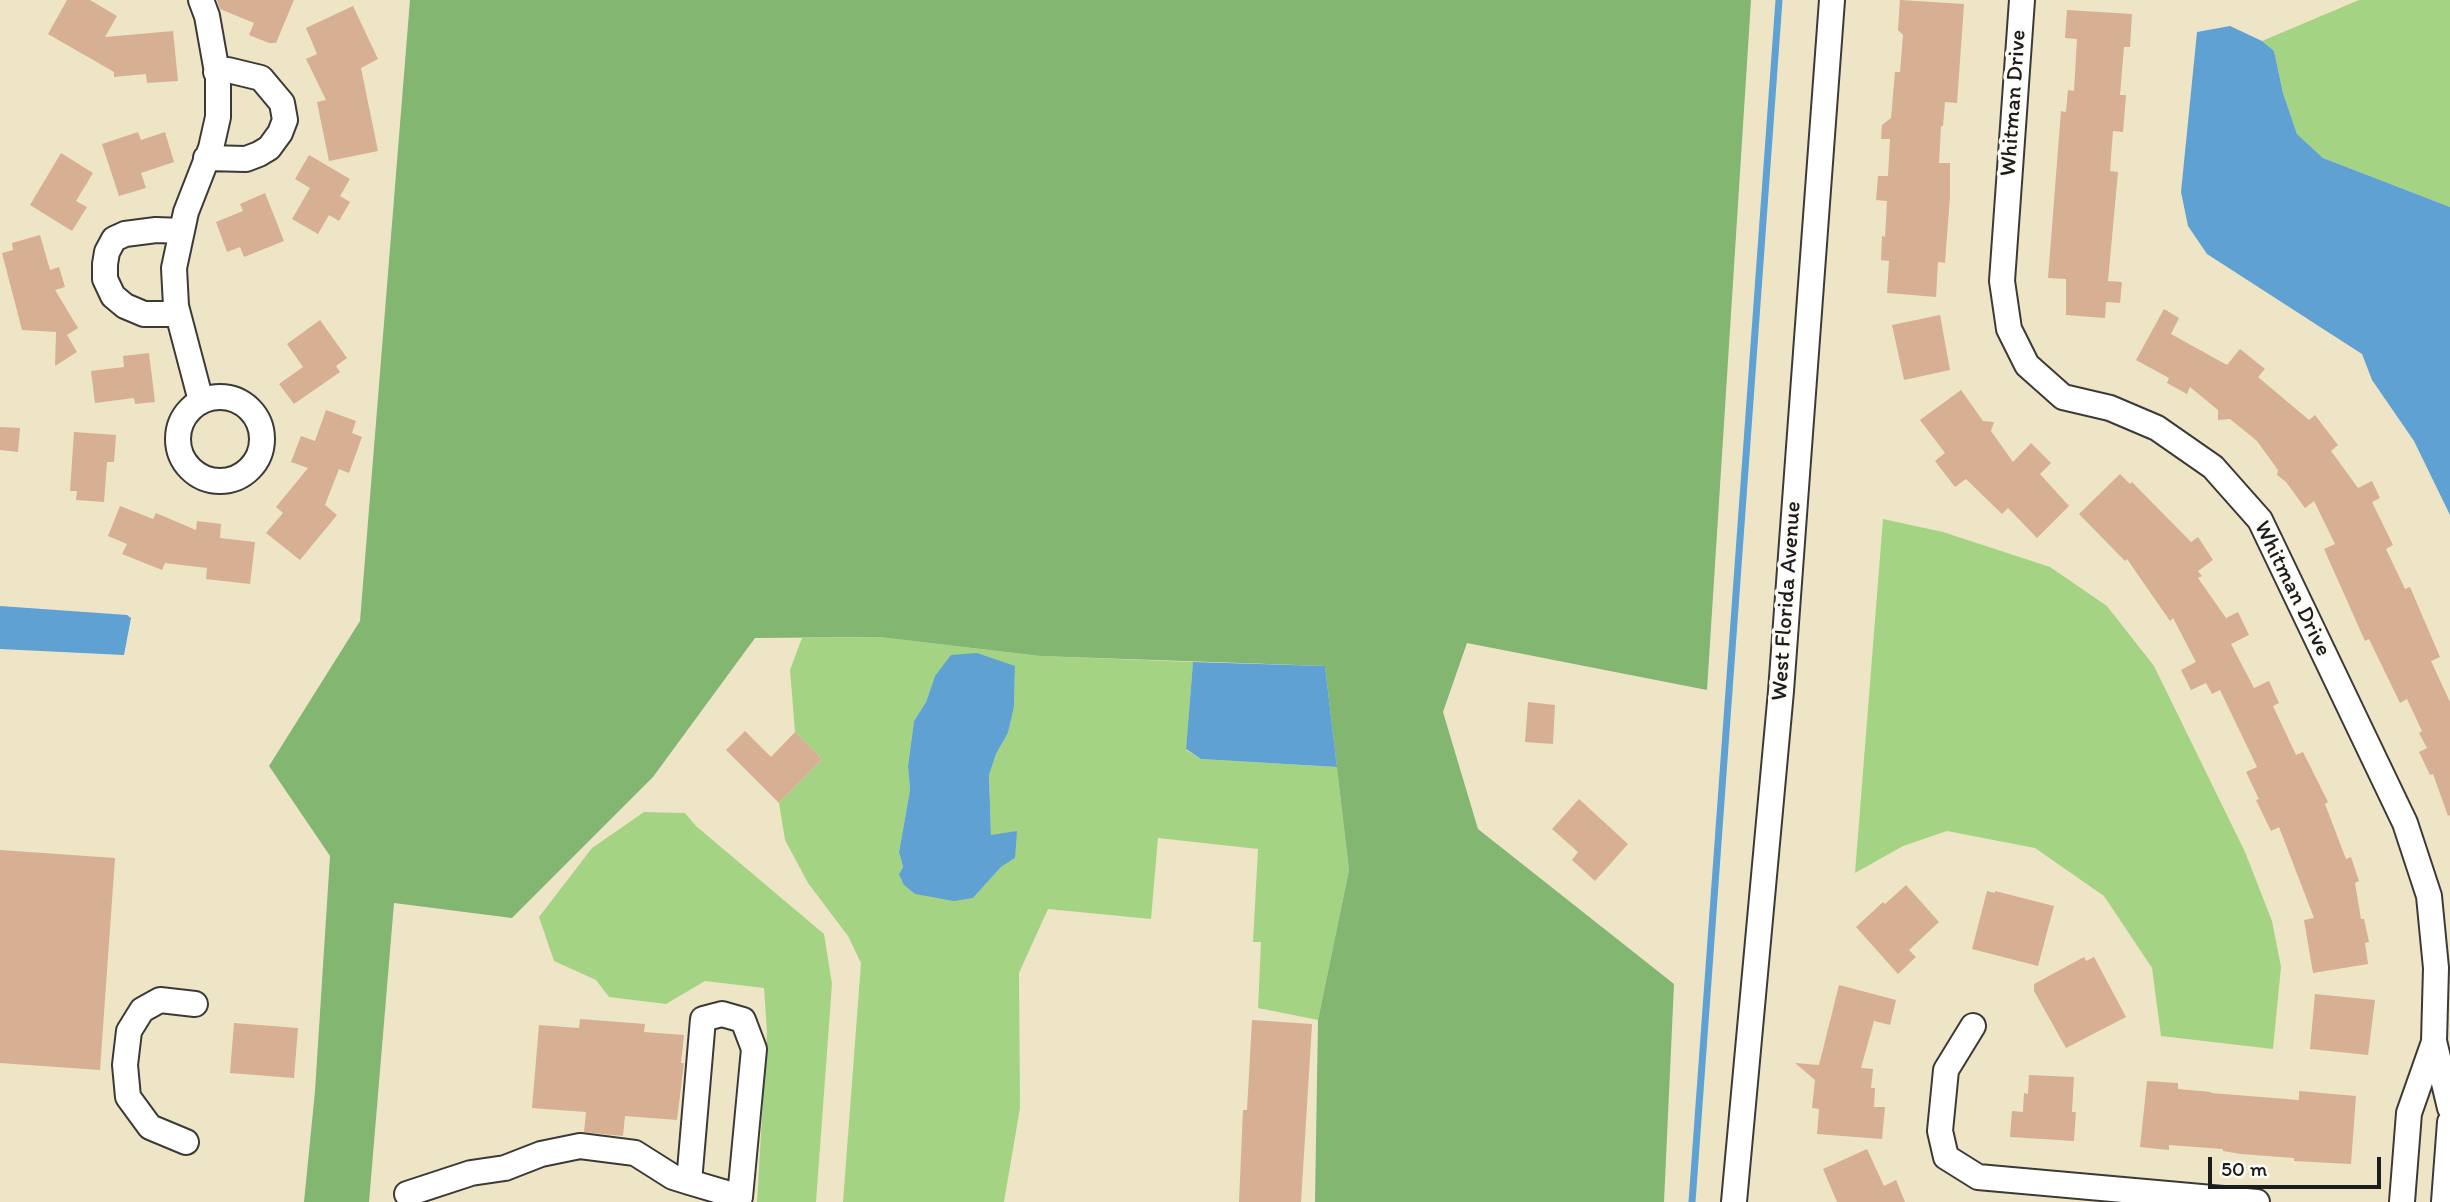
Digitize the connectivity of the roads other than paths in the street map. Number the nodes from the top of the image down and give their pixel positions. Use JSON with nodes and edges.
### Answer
{"nodes":[{"id":1,"x":201,"y":0,"type":"edge"},
{"id":2,"x":1832,"y":0,"type":"edge"},
{"id":3,"x":2022,"y":0,"type":"edge"},
{"id":4,"x":216,"y":72,"type":"junction"},
{"id":5,"x":206,"y":158,"type":"junction"},
{"id":6,"x":182,"y":231,"type":"junction"},
{"id":7,"x":178,"y":314,"type":"junction"},
{"id":8,"x":201,"y":401,"type":"dead end"},
{"id":9,"x":195,"y":1004,"type":"dead end"},
{"id":10,"x":1973,"y":1026,"type":"dead end"},
{"id":11,"x":2434,"y":1041,"type":"junction"},
{"id":12,"x":2450,"y":1108,"type":"edge"},
{"id":13,"x":2450,"y":1122,"type":"edge"},
{"id":14,"x":186,"y":1142,"type":"dead end"},
{"id":15,"x":689,"y":1182,"type":"junction"},
{"id":16,"x":407,"y":1194,"type":"dead end"},
{"id":17,"x":1734,"y":1202,"type":"edge"},
{"id":18,"x":2257,"y":1202,"type":"edge"},
{"id":19,"x":2402,"y":1202,"type":"edge"},
{"id":20,"x":2444,"y":1202,"type":"edge"}],
"edges":[{"from":1,"to":4,"type":"street"},
{"from":2,"to":17,"type":"street","name":"West Florida Avenue"},
{"from":3,"to":11,"type":"street","name":"Whitman Drive"},
{"from":4,"to":5,"type":"street"},
{"from":4,"to":5,"type":"street"},
{"from":5,"to":6,"type":"street"},
{"from":6,"to":7,"type":"street"},
{"from":6,"to":7,"type":"street"},
{"from":7,"to":8,"type":"street"},
{"from":9,"to":14,"type":"street"},
{"from":10,"to":18,"type":"street"},
{"from":11,"to":12,"type":"street","name":"Whitman Drive"},
{"from":11,"to":19,"type":"street","name":"Whitman Drive"},
{"from":13,"to":20,"type":"street"},
{"from":15,"to":15,"type":"street"},
{"from":15,"to":16,"type":"street"}]}
